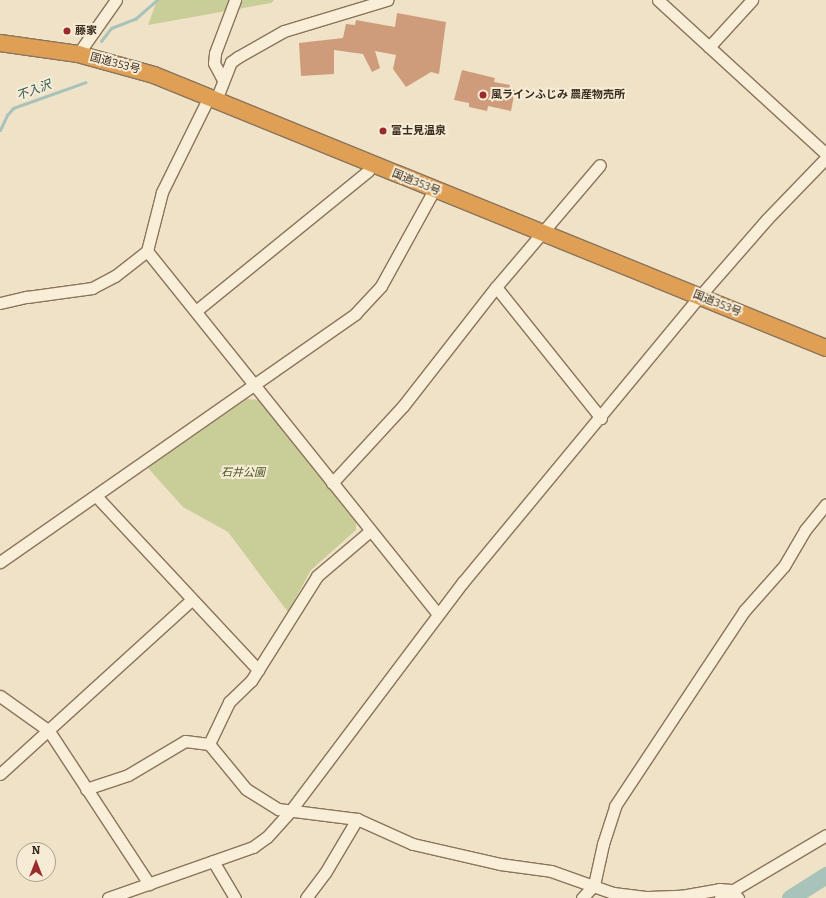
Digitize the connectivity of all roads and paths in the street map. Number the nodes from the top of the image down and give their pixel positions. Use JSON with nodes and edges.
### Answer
{"nodes":[{"id":1,"x":116,"y":0,"type":"edge"},
{"id":2,"x":235,"y":0,"type":"edge"},
{"id":3,"x":387,"y":0,"type":"edge"},
{"id":4,"x":658,"y":0,"type":"edge"},
{"id":5,"x":752,"y":0,"type":"edge"},
{"id":6,"x":0,"y":43,"type":"edge"},
{"id":7,"x":709,"y":47,"type":"junction"},
{"id":8,"x":78,"y":54,"type":"junction"},
{"id":9,"x":223,"y":80,"type":"junction"},
{"id":10,"x":212,"y":99,"type":"junction"},
{"id":11,"x":826,"y":154,"type":"edge"},
{"id":12,"x":826,"y":158,"type":"edge"},
{"id":13,"x":372,"y":165,"type":"junction"},
{"id":14,"x":600,"y":165,"type":"dead end"},
{"id":15,"x":434,"y":190,"type":"junction"},
{"id":16,"x":541,"y":233,"type":"junction"},
{"id":17,"x":147,"y":251,"type":"junction"},
{"id":18,"x":496,"y":287,"type":"junction"},
{"id":19,"x":700,"y":297,"type":"junction"},
{"id":20,"x":0,"y":303,"type":"edge"},
{"id":21,"x":197,"y":310,"type":"junction"},
{"id":22,"x":826,"y":348,"type":"edge"},
{"id":23,"x":255,"y":385,"type":"junction"},
{"id":24,"x":601,"y":418,"type":"junction"},
{"id":25,"x":332,"y":483,"type":"junction"},
{"id":26,"x":96,"y":496,"type":"junction"},
{"id":27,"x":826,"y":504,"type":"edge"},
{"id":28,"x":370,"y":531,"type":"junction"},
{"id":29,"x":0,"y":562,"type":"edge"},
{"id":30,"x":191,"y":600,"type":"junction"},
{"id":31,"x":438,"y":614,"type":"junction"},
{"id":32,"x":258,"y":670,"type":"junction"},
{"id":33,"x":0,"y":696,"type":"edge"},
{"id":34,"x":49,"y":731,"type":"junction"},
{"id":35,"x":208,"y":744,"type":"junction"},
{"id":36,"x":0,"y":774,"type":"edge"},
{"id":37,"x":86,"y":789,"type":"junction"},
{"id":38,"x":291,"y":810,"type":"junction"},
{"id":39,"x":357,"y":819,"type":"junction"},
{"id":40,"x":826,"y":835,"type":"edge"},
{"id":41,"x":213,"y":862,"type":"junction"},
{"id":42,"x":149,"y":884,"type":"junction"},
{"id":43,"x":594,"y":885,"type":"junction"},
{"id":44,"x":734,"y":894,"type":"edge"},
{"id":45,"x":108,"y":898,"type":"edge"},
{"id":46,"x":235,"y":898,"type":"edge"},
{"id":47,"x":306,"y":898,"type":"edge"},
{"id":48,"x":582,"y":898,"type":"edge"},
{"id":49,"x":720,"y":898,"type":"edge"}],
"edges":[{"from":1,"to":8,"type":"street"},
{"from":2,"to":9,"type":"street"},
{"from":3,"to":9,"type":"street"},
{"from":4,"to":7,"type":"street"},
{"from":5,"to":7,"type":"street"},
{"from":6,"to":8,"type":"highway","name":"国道353号"},
{"from":7,"to":11,"type":"street"},
{"from":8,"to":10,"type":"highway","name":"国道353号"},
{"from":9,"to":10,"type":"street"},
{"from":10,"to":13,"type":"highway","name":"国道353号"},
{"from":10,"to":17,"type":"street"},
{"from":12,"to":19,"type":"street"},
{"from":13,"to":15,"type":"highway","name":"国道353号"},
{"from":13,"to":21,"type":"street"},
{"from":14,"to":16,"type":"street"},
{"from":15,"to":16,"type":"highway","name":"国道353号"},
{"from":15,"to":23,"type":"street"},
{"from":16,"to":18,"type":"street"},
{"from":16,"to":19,"type":"highway","name":"国道353号"},
{"from":17,"to":20,"type":"street"},
{"from":17,"to":21,"type":"street"},
{"from":18,"to":24,"type":"street"},
{"from":18,"to":25,"type":"street"},
{"from":19,"to":22,"type":"highway","name":"国道353号"},
{"from":19,"to":24,"type":"street"},
{"from":21,"to":23,"type":"street"},
{"from":23,"to":25,"type":"street"},
{"from":23,"to":26,"type":"street"},
{"from":24,"to":31,"type":"street"},
{"from":25,"to":28,"type":"street"},
{"from":26,"to":29,"type":"street"},
{"from":26,"to":30,"type":"street"},
{"from":27,"to":43,"type":"street"},
{"from":28,"to":31,"type":"street"},
{"from":28,"to":32,"type":"street"},
{"from":30,"to":32,"type":"street"},
{"from":30,"to":34,"type":"street"},
{"from":31,"to":38,"type":"street"},
{"from":32,"to":35,"type":"street"},
{"from":33,"to":34,"type":"street"},
{"from":34,"to":36,"type":"street"},
{"from":34,"to":37,"type":"street"},
{"from":35,"to":37,"type":"street"},
{"from":35,"to":38,"type":"street"},
{"from":37,"to":42,"type":"street"},
{"from":38,"to":39,"type":"street"},
{"from":38,"to":41,"type":"street"},
{"from":39,"to":43,"type":"street"},
{"from":39,"to":47,"type":"street"},
{"from":40,"to":44,"type":"street"},
{"from":41,"to":42,"type":"street"},
{"from":41,"to":46,"type":"street"},
{"from":42,"to":45,"type":"street"},
{"from":43,"to":44,"type":"street"},
{"from":43,"to":48,"type":"street"},
{"from":44,"to":49,"type":"street"}]}
